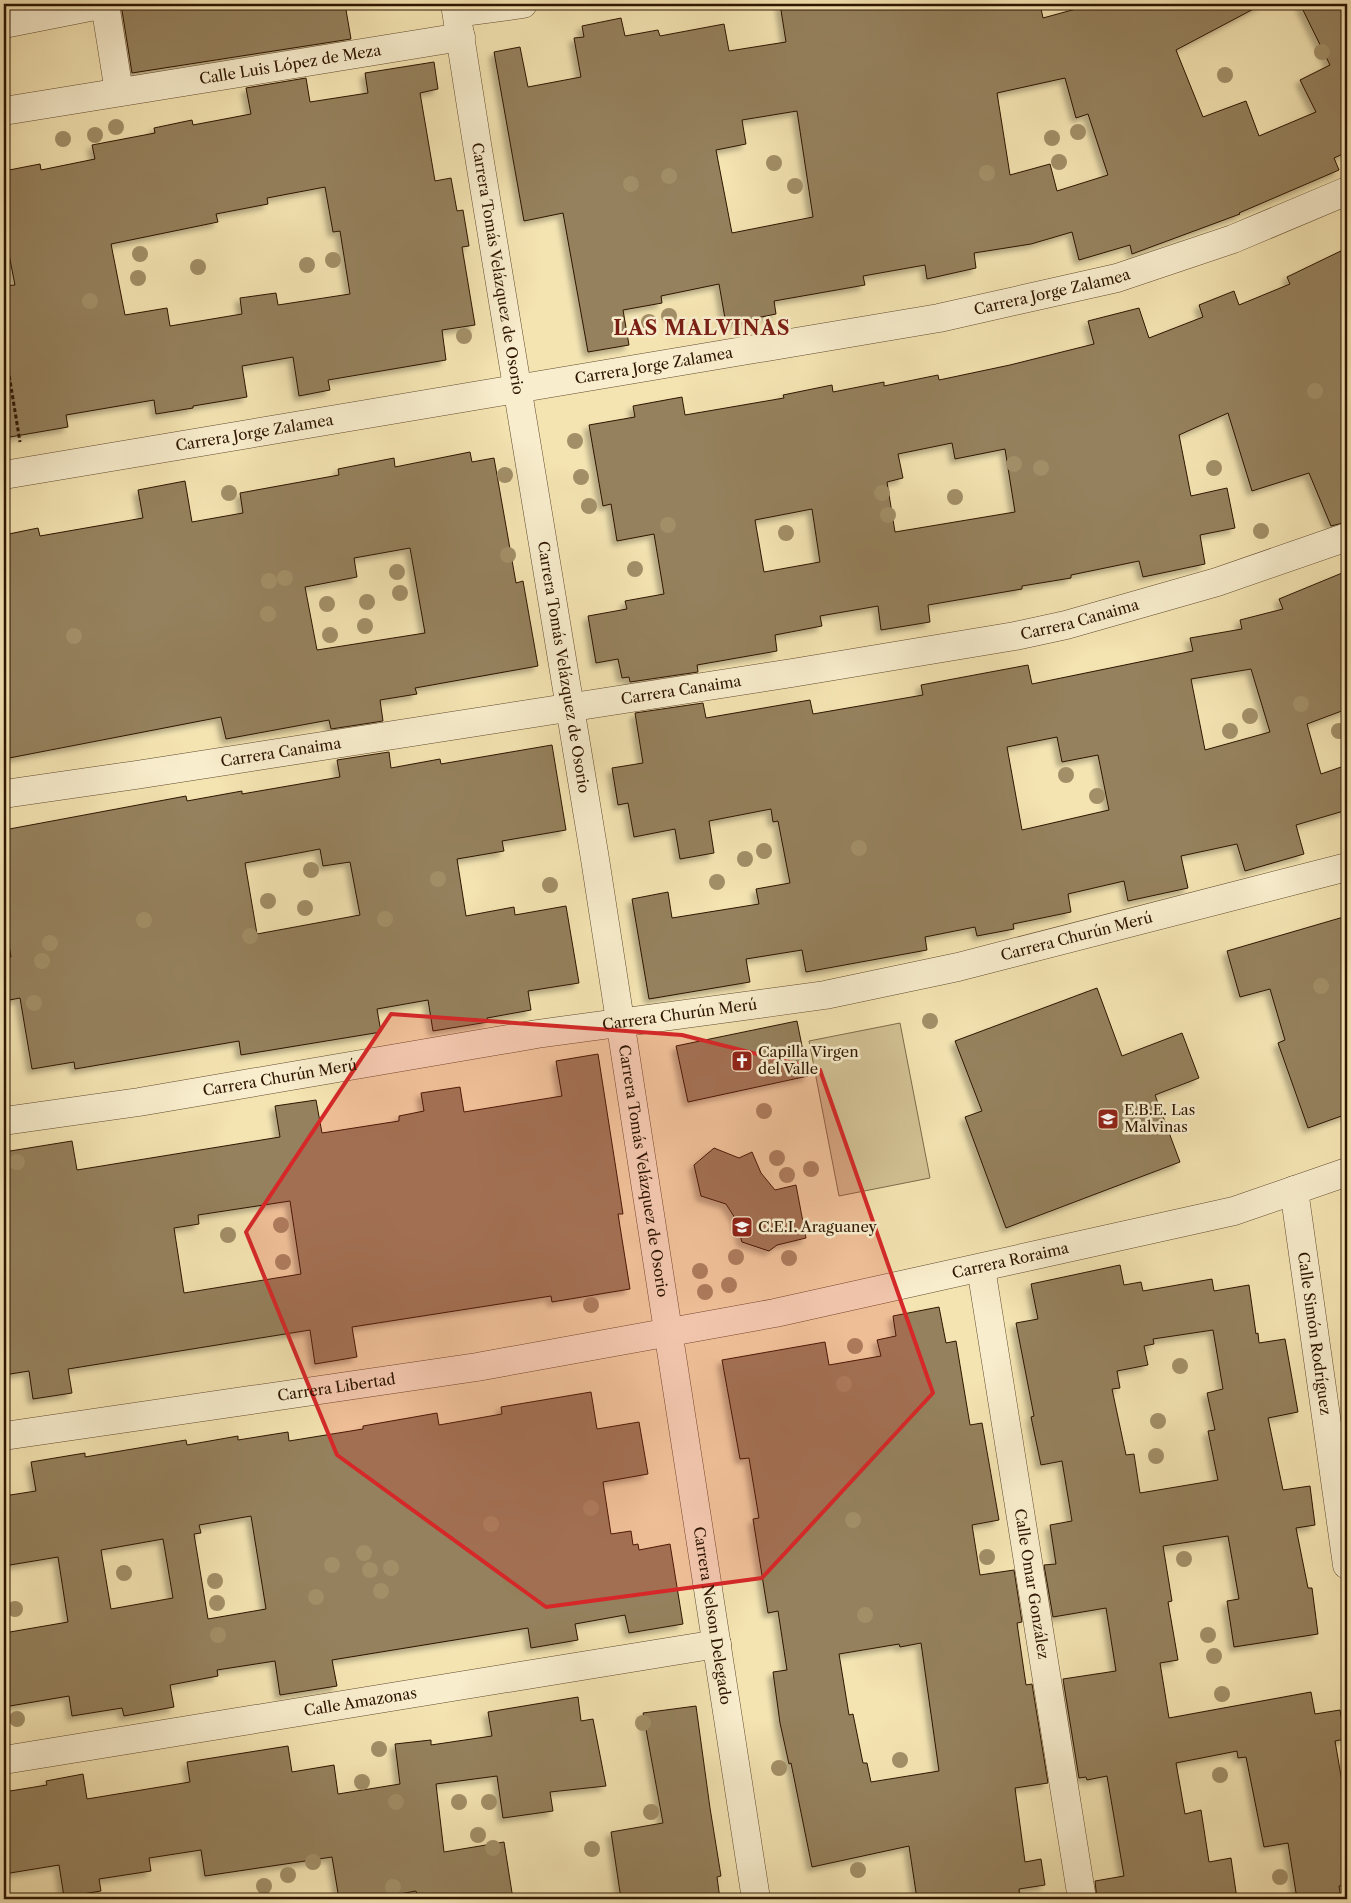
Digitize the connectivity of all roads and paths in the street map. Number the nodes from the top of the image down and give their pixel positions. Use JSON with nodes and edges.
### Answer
{"nodes":[{"id":1,"x":523,"y":4,"type":"edge"},
{"id":2,"x":457,"y":18,"type":"edge"},
{"id":3,"x":4,"y":24,"type":"edge"},
{"id":4,"x":119,"y":92,"type":"junction"},
{"id":5,"x":4,"y":110,"type":"edge"},
{"id":6,"x":1347,"y":191,"type":"edge"},
{"id":7,"x":4,"y":344,"type":"edge"},
{"id":8,"x":517,"y":388,"type":"junction"},
{"id":9,"x":14,"y":473,"type":"edge"},
{"id":10,"x":1347,"y":537,"type":"edge"},
{"id":11,"x":570,"y":708,"type":"junction"},
{"id":12,"x":4,"y":794,"type":"edge"},
{"id":13,"x":1347,"y":867,"type":"edge"},
{"id":14,"x":620,"y":1023,"type":"junction"},
{"id":15,"x":4,"y":1121,"type":"edge"},
{"id":16,"x":1347,"y":1172,"type":"edge"},
{"id":17,"x":1294,"y":1190,"type":"junction"},
{"id":18,"x":981,"y":1268,"type":"junction"},
{"id":19,"x":669,"y":1332,"type":"junction"},
{"id":20,"x":4,"y":1436,"type":"edge"},
{"id":21,"x":1347,"y":1565,"type":"edge"},
{"id":22,"x":717,"y":1644,"type":"junction"},
{"id":23,"x":4,"y":1760,"type":"edge"},
{"id":24,"x":756,"y":1899,"type":"edge"},
{"id":25,"x":1082,"y":1899,"type":"edge"}],
"edges":[{"from":1,"to":2,"type":"street","name":"Calle Luis López de Meza"},
{"from":2,"to":4,"type":"street","name":"Calle Luis López de Meza"},
{"from":2,"to":8,"type":"street","name":"Carrera Tomás Velázquez de Osorio"},
{"from":3,"to":4,"type":"street"},
{"from":4,"to":5,"type":"street","name":"Calle Luis López de Meza"},
{"from":6,"to":8,"type":"street","name":"Carrera Jorge Zalamea"},
{"from":7,"to":9,"type":"path"},
{"from":8,"to":9,"type":"street","name":"Carrera Jorge Zalamea"},
{"from":8,"to":11,"type":"street","name":"Carrera Tomás Velázquez de Osorio"},
{"from":10,"to":11,"type":"street","name":"Carrera Canaima"},
{"from":11,"to":12,"type":"street","name":"Carrera Canaima"},
{"from":11,"to":14,"type":"street","name":"Carrera Tomás Velázquez de Osorio"},
{"from":13,"to":14,"type":"street","name":"Carrera Churún Merú"},
{"from":14,"to":15,"type":"street","name":"Carrera Churún Merú"},
{"from":14,"to":19,"type":"street","name":"Carrera Tomás Velázquez de Osorio"},
{"from":16,"to":17,"type":"street","name":"Carrera Roraima"},
{"from":17,"to":18,"type":"street","name":"Carrera Roraima"},
{"from":17,"to":21,"type":"street","name":"Calle Simón Rodríguez"},
{"from":18,"to":19,"type":"street","name":"Carrera Roraima"},
{"from":18,"to":25,"type":"street","name":"Calle Omar González"},
{"from":19,"to":20,"type":"street","name":"Carrera Libertad"},
{"from":19,"to":22,"type":"street","name":"Carrera Nelson Delegado"},
{"from":22,"to":23,"type":"street","name":"Calle Amazonas"},
{"from":22,"to":24,"type":"street","name":"Carrera Nelson Delegado"}]}
